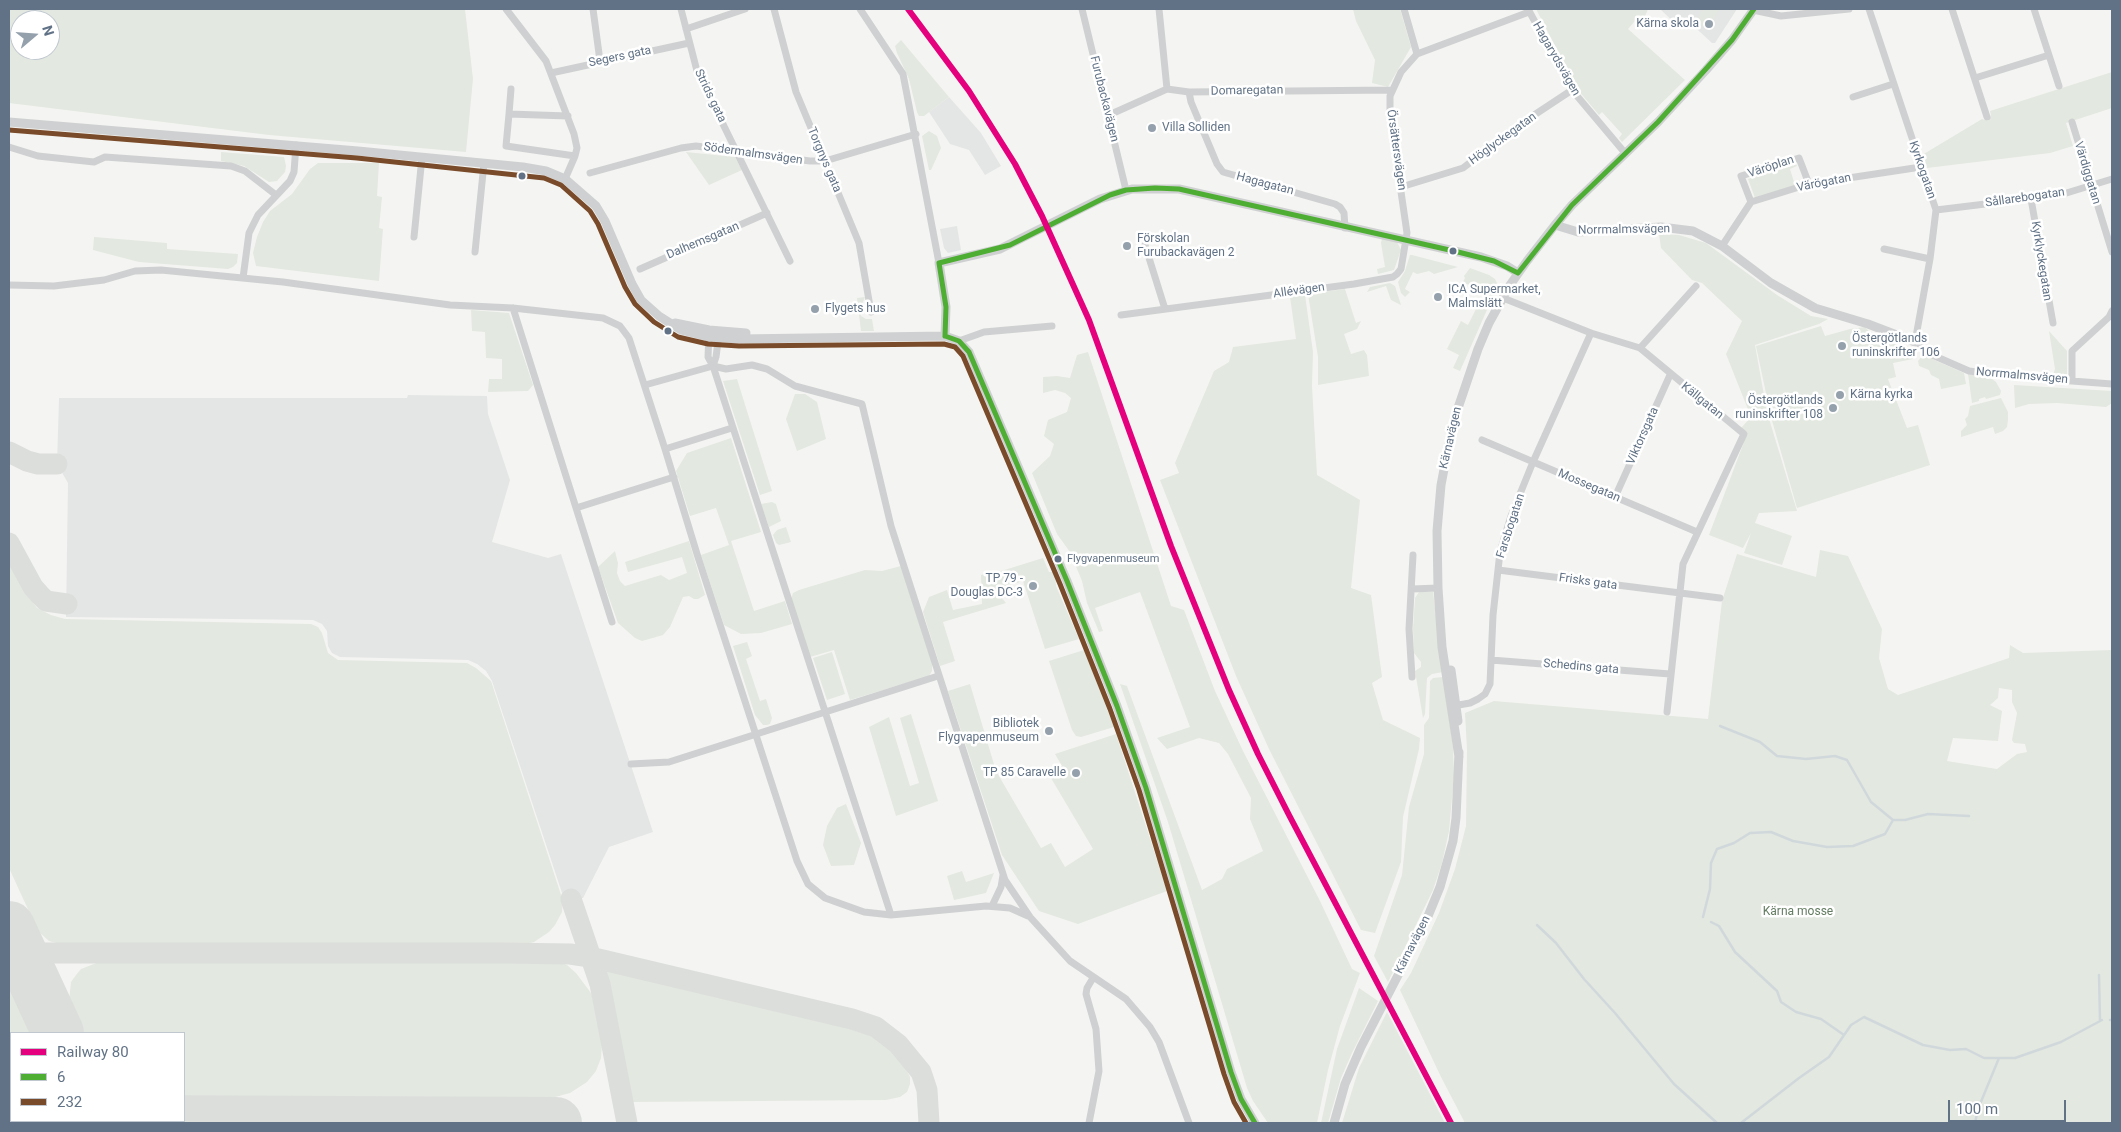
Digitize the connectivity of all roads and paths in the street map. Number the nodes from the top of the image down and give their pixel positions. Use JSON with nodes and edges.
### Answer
{"nodes":[{"id":1,"x":506,"y":9,"type":"edge"},
{"id":2,"x":593,"y":9,"type":"edge"},
{"id":3,"x":681,"y":9,"type":"edge"},
{"id":4,"x":745,"y":9,"type":"edge"},
{"id":5,"x":774,"y":9,"type":"edge"},
{"id":6,"x":860,"y":9,"type":"edge"},
{"id":7,"x":1082,"y":9,"type":"edge"},
{"id":8,"x":1159,"y":9,"type":"edge"},
{"id":9,"x":1404,"y":9,"type":"edge"},
{"id":10,"x":1754,"y":9,"type":"edge"},
{"id":11,"x":1849,"y":9,"type":"edge"},
{"id":12,"x":1869,"y":9,"type":"edge"},
{"id":13,"x":1952,"y":9,"type":"edge"},
{"id":14,"x":2034,"y":9,"type":"edge"},
{"id":15,"x":1528,"y":10,"type":"edge"},
{"id":16,"x":686,"y":30,"type":"junction"},
{"id":17,"x":689,"y":43,"type":"junction"},
{"id":18,"x":1417,"y":54,"type":"junction"},
{"id":19,"x":2049,"y":54,"type":"junction"},
{"id":20,"x":600,"y":61,"type":"junction"},
{"id":21,"x":551,"y":72,"type":"junction"},
{"id":22,"x":1975,"y":78,"type":"junction"},
{"id":23,"x":1893,"y":84,"type":"junction"},
{"id":24,"x":2059,"y":86,"type":"dead end"},
{"id":25,"x":511,"y":89,"type":"dead end"},
{"id":26,"x":1168,"y":89,"type":"junction"},
{"id":27,"x":1392,"y":90,"type":"junction"},
{"id":28,"x":1572,"y":90,"type":"junction"},
{"id":29,"x":1189,"y":92,"type":"junction"},
{"id":30,"x":1853,"y":97,"type":"dead end"},
{"id":31,"x":509,"y":114,"type":"junction"},
{"id":32,"x":1109,"y":115,"type":"junction"},
{"id":33,"x":568,"y":116,"type":"junction"},
{"id":34,"x":1988,"y":117,"type":"dead end"},
{"id":35,"x":9,"y":122,"type":"edge"},
{"id":36,"x":2072,"y":122,"type":"dead end"},
{"id":37,"x":916,"y":134,"type":"junction"},
{"id":38,"x":296,"y":145,"type":"junction"},
{"id":39,"x":9,"y":147,"type":"edge"},
{"id":40,"x":737,"y":152,"type":"junction"},
{"id":41,"x":1625,"y":153,"type":"junction"},
{"id":42,"x":575,"y":156,"type":"junction"},
{"id":43,"x":422,"y":157,"type":"junction"},
{"id":44,"x":824,"y":161,"type":"junction"},
{"id":45,"x":484,"y":163,"type":"junction"},
{"id":46,"x":1921,"y":167,"type":"junction"},
{"id":47,"x":590,"y":173,"type":"dead end"},
{"id":48,"x":2112,"y":178,"type":"edge"},
{"id":49,"x":565,"y":179,"type":"junction"},
{"id":50,"x":1809,"y":184,"type":"junction"},
{"id":51,"x":1401,"y":186,"type":"junction"},
{"id":52,"x":2091,"y":186,"type":"junction"},
{"id":53,"x":1126,"y":190,"type":"junction"},
{"id":54,"x":276,"y":195,"type":"junction"},
{"id":55,"x":2031,"y":200,"type":"junction"},
{"id":56,"x":1751,"y":202,"type":"junction"},
{"id":57,"x":1936,"y":210,"type":"junction"},
{"id":58,"x":767,"y":213,"type":"junction"},
{"id":59,"x":1555,"y":225,"type":"junction"},
{"id":60,"x":1345,"y":228,"type":"junction"},
{"id":61,"x":414,"y":237,"type":"dead end"},
{"id":62,"x":1407,"y":240,"type":"junction"},
{"id":63,"x":1144,"y":245,"type":"dead end"},
{"id":64,"x":1722,"y":246,"type":"junction"},
{"id":65,"x":1884,"y":249,"type":"dead end"},
{"id":66,"x":475,"y":252,"type":"dead end"},
{"id":67,"x":2112,"y":252,"type":"edge"},
{"id":68,"x":1930,"y":259,"type":"junction"},
{"id":69,"x":790,"y":260,"type":"dead end"},
{"id":70,"x":939,"y":263,"type":"junction"},
{"id":71,"x":640,"y":269,"type":"dead end"},
{"id":72,"x":1518,"y":273,"type":"junction"},
{"id":73,"x":243,"y":278,"type":"junction"},
{"id":74,"x":9,"y":285,"type":"edge"},
{"id":75,"x":1696,"y":286,"type":"dead end"},
{"id":76,"x":1503,"y":298,"type":"junction"},
{"id":77,"x":513,"y":308,"type":"junction"},
{"id":78,"x":1165,"y":309,"type":"junction"},
{"id":79,"x":2112,"y":311,"type":"edge"},
{"id":80,"x":871,"y":312,"type":"dead end"},
{"id":81,"x":1121,"y":315,"type":"dead end"},
{"id":82,"x":2053,"y":323,"type":"dead end"},
{"id":83,"x":1052,"y":326,"type":"dead end"},
{"id":84,"x":1591,"y":333,"type":"junction"},
{"id":85,"x":714,"y":334,"type":"junction"},
{"id":86,"x":945,"y":336,"type":"junction"},
{"id":87,"x":959,"y":341,"type":"junction"},
{"id":88,"x":1915,"y":342,"type":"junction"},
{"id":89,"x":1640,"y":348,"type":"junction"},
{"id":90,"x":713,"y":366,"type":"junction"},
{"id":91,"x":1670,"y":375,"type":"junction"},
{"id":92,"x":2072,"y":381,"type":"junction"},
{"id":93,"x":2112,"y":384,"type":"edge"},
{"id":94,"x":645,"y":385,"type":"junction"},
{"id":95,"x":732,"y":428,"type":"junction"},
{"id":96,"x":1482,"y":440,"type":"dead end"},
{"id":97,"x":665,"y":449,"type":"junction"},
{"id":98,"x":1533,"y":462,"type":"junction"},
{"id":99,"x":674,"y":477,"type":"junction"},
{"id":100,"x":1615,"y":498,"type":"junction"},
{"id":101,"x":576,"y":508,"type":"junction"},
{"id":102,"x":1697,"y":532,"type":"junction"},
{"id":103,"x":1413,"y":555,"type":"dead end"},
{"id":104,"x":1498,"y":570,"type":"junction"},
{"id":105,"x":1438,"y":588,"type":"junction"},
{"id":106,"x":1412,"y":589,"type":"junction"},
{"id":107,"x":1679,"y":594,"type":"junction"},
{"id":108,"x":1720,"y":598,"type":"dead end"},
{"id":109,"x":612,"y":622,"type":"dead end"},
{"id":110,"x":1491,"y":660,"type":"junction"},
{"id":111,"x":1670,"y":674,"type":"junction"},
{"id":112,"x":938,"y":676,"type":"junction"},
{"id":113,"x":1412,"y":677,"type":"dead end"},
{"id":114,"x":1454,"y":706,"type":"junction"},
{"id":115,"x":1667,"y":712,"type":"dead end"},
{"id":116,"x":825,"y":713,"type":"junction"},
{"id":117,"x":756,"y":734,"type":"junction"},
{"id":118,"x":631,"y":764,"type":"dead end"},
{"id":119,"x":1003,"y":874,"type":"junction"},
{"id":120,"x":992,"y":906,"type":"junction"},
{"id":121,"x":891,"y":915,"type":"junction"},
{"id":122,"x":1030,"y":917,"type":"junction"},
{"id":123,"x":1093,"y":978,"type":"junction"},
{"id":124,"x":1089,"y":1123,"type":"edge"},
{"id":125,"x":1189,"y":1123,"type":"edge"},
{"id":126,"x":1255,"y":1123,"type":"edge"},
{"id":127,"x":1334,"y":1123,"type":"edge"}],
"edges":[{"from":1,"to":21,"type":"street"},
{"from":2,"to":20,"type":"street"},
{"from":3,"to":16,"type":"street","name":"Strids gata"},
{"from":4,"to":16,"type":"street"},
{"from":5,"to":44,"type":"street","name":"Torgnys gata"},
{"from":6,"to":37,"type":"street"},
{"from":7,"to":32,"type":"street","name":"Furubackavägen"},
{"from":8,"to":26,"type":"street"},
{"from":9,"to":18,"type":"street"},
{"from":10,"to":11,"type":"street"},
{"from":10,"to":41,"type":"street"},
{"from":12,"to":23,"type":"street","name":"Kyrkogatan"},
{"from":13,"to":22,"type":"street"},
{"from":14,"to":19,"type":"street"},
{"from":15,"to":18,"type":"street"},
{"from":15,"to":28,"type":"street","name":"Hagarydsvägen"},
{"from":16,"to":17,"type":"street","name":"Strids gata"},
{"from":17,"to":20,"type":"street","name":"Segers gata"},
{"from":17,"to":40,"type":"street","name":"Strids gata"},
{"from":18,"to":27,"type":"street","name":"Örsättersvägen"},
{"from":19,"to":22,"type":"street"},
{"from":19,"to":24,"type":"street"},
{"from":20,"to":21,"type":"street","name":"Segers gata"},
{"from":21,"to":33,"type":"street"},
{"from":22,"to":34,"type":"street"},
{"from":23,"to":30,"type":"street"},
{"from":23,"to":46,"type":"street","name":"Kyrkogatan"},
{"from":25,"to":31,"type":"street"},
{"from":26,"to":29,"type":"street","name":"Domaregatan"},
{"from":26,"to":32,"type":"street"},
{"from":27,"to":29,"type":"street","name":"Domaregatan"},
{"from":27,"to":51,"type":"street","name":"Örsättersvägen"},
{"from":28,"to":41,"type":"street","name":"Hagarydsvägen"},
{"from":28,"to":51,"type":"street","name":"Höglyckegatan"},
{"from":29,"to":60,"type":"street","name":"Hagagatan"},
{"from":31,"to":33,"type":"street"},
{"from":31,"to":42,"type":"street"},
{"from":32,"to":53,"type":"street","name":"Furubackavägen"},
{"from":33,"to":42,"type":"street"},
{"from":35,"to":38,"type":"street"},
{"from":36,"to":52,"type":"street","name":"Värdiggatan"},
{"from":37,"to":44,"type":"street","name":"Södermalmsvägen"},
{"from":37,"to":70,"type":"street"},
{"from":38,"to":43,"type":"street"},
{"from":38,"to":54,"type":"street"},
{"from":39,"to":54,"type":"street"},
{"from":40,"to":44,"type":"street","name":"Södermalmsvägen"},
{"from":40,"to":47,"type":"street","name":"Södermalmsvägen"},
{"from":40,"to":58,"type":"street","name":"Strids gata"},
{"from":41,"to":59,"type":"street"},
{"from":42,"to":49,"type":"street"},
{"from":43,"to":45,"type":"street"},
{"from":43,"to":61,"type":"street"},
{"from":44,"to":80,"type":"street","name":"Torgnys gata"},
{"from":45,"to":49,"type":"street"},
{"from":45,"to":66,"type":"street"},
{"from":46,"to":50,"type":"street","name":"Värögatan"},
{"from":46,"to":57,"type":"street","name":"Kyrkogatan"},
{"from":48,"to":52,"type":"street","name":"Sållarebogatan"},
{"from":49,"to":85,"type":"street"},
{"from":50,"to":56,"type":"street","name":"Värögatan"},
{"from":50,"to":56,"type":"street","name":"Väröplan"},
{"from":51,"to":62,"type":"street","name":"Örsättersvägen"},
{"from":52,"to":55,"type":"street","name":"Sållarebogatan"},
{"from":52,"to":67,"type":"street","name":"Värdiggatan"},
{"from":53,"to":60,"type":"street"},
{"from":53,"to":70,"type":"street"},
{"from":54,"to":73,"type":"street"},
{"from":55,"to":57,"type":"street","name":"Sållarebogatan"},
{"from":55,"to":82,"type":"street","name":"Kyrklyckegatan"},
{"from":56,"to":64,"type":"street"},
{"from":57,"to":68,"type":"street","name":"Kyrkogatan"},
{"from":58,"to":69,"type":"street","name":"Strids gata"},
{"from":58,"to":71,"type":"street","name":"Dalhemsgatan"},
{"from":59,"to":64,"type":"street","name":"Norrmalmsvägen"},
{"from":59,"to":72,"type":"street"},
{"from":60,"to":62,"type":"street"},
{"from":62,"to":72,"type":"street"},
{"from":62,"to":78,"type":"street","name":"Allévägen"},
{"from":63,"to":78,"type":"street"},
{"from":64,"to":88,"type":"street","name":"Norrmalmsvägen"},
{"from":65,"to":68,"type":"street"},
{"from":68,"to":88,"type":"street","name":"Kyrkogatan"},
{"from":70,"to":86,"type":"street"},
{"from":72,"to":76,"type":"street","name":"Kärnavägen"},
{"from":73,"to":74,"type":"street"},
{"from":73,"to":77,"type":"street"},
{"from":75,"to":89,"type":"street"},
{"from":76,"to":84,"type":"street","name":"Källgatan"},
{"from":76,"to":105,"type":"street","name":"Kärnavägen"},
{"from":77,"to":94,"type":"street"},
{"from":77,"to":101,"type":"street"},
{"from":78,"to":81,"type":"street","name":"Allévägen"},
{"from":79,"to":92,"type":"street"},
{"from":83,"to":87,"type":"street"},
{"from":84,"to":89,"type":"street","name":"Källgatan"},
{"from":84,"to":98,"type":"street","name":"Farsbogatan"},
{"from":85,"to":86,"type":"street"},
{"from":85,"to":90,"type":"street"},
{"from":86,"to":87,"type":"street"},
{"from":87,"to":126,"type":"street"},
{"from":88,"to":92,"type":"street","name":"Norrmalmsvägen"},
{"from":89,"to":91,"type":"street","name":"Källgatan"},
{"from":90,"to":94,"type":"street"},
{"from":90,"to":95,"type":"street"},
{"from":90,"to":112,"type":"street"},
{"from":91,"to":100,"type":"street","name":"Viktorsgata"},
{"from":91,"to":102,"type":"street","name":"Källgatan"},
{"from":92,"to":93,"type":"street","name":"Norrmalmsvägen"},
{"from":94,"to":97,"type":"street"},
{"from":95,"to":97,"type":"street"},
{"from":95,"to":116,"type":"street"},
{"from":96,"to":98,"type":"street","name":"Mossegatan"},
{"from":97,"to":99,"type":"street"},
{"from":98,"to":100,"type":"street","name":"Mossegatan"},
{"from":98,"to":104,"type":"street","name":"Farsbogatan"},
{"from":99,"to":101,"type":"street"},
{"from":99,"to":117,"type":"street"},
{"from":100,"to":102,"type":"street","name":"Mossegatan"},
{"from":101,"to":109,"type":"street"},
{"from":102,"to":107,"type":"street","name":"Källgatan"},
{"from":103,"to":106,"type":"street"},
{"from":104,"to":107,"type":"street","name":"Frisks gata"},
{"from":104,"to":110,"type":"street","name":"Farsbogatan"},
{"from":105,"to":106,"type":"street"},
{"from":105,"to":114,"type":"street","name":"Kärnavägen"},
{"from":106,"to":113,"type":"street"},
{"from":107,"to":108,"type":"street"},
{"from":107,"to":111,"type":"street","name":"Källgatan"},
{"from":110,"to":111,"type":"street","name":"Schedins gata"},
{"from":110,"to":114,"type":"street","name":"Farsbogatan"},
{"from":111,"to":115,"type":"street","name":"Källgatan"},
{"from":112,"to":116,"type":"street"},
{"from":112,"to":119,"type":"street"},
{"from":114,"to":127,"type":"street","name":"Kärnavägen"},
{"from":116,"to":117,"type":"street"},
{"from":116,"to":121,"type":"street"},
{"from":117,"to":118,"type":"street"},
{"from":117,"to":121,"type":"street"},
{"from":119,"to":120,"type":"street"},
{"from":119,"to":122,"type":"street"},
{"from":120,"to":121,"type":"street"},
{"from":120,"to":122,"type":"street"},
{"from":122,"to":123,"type":"street"},
{"from":123,"to":124,"type":"street"},
{"from":123,"to":125,"type":"street"}]}
